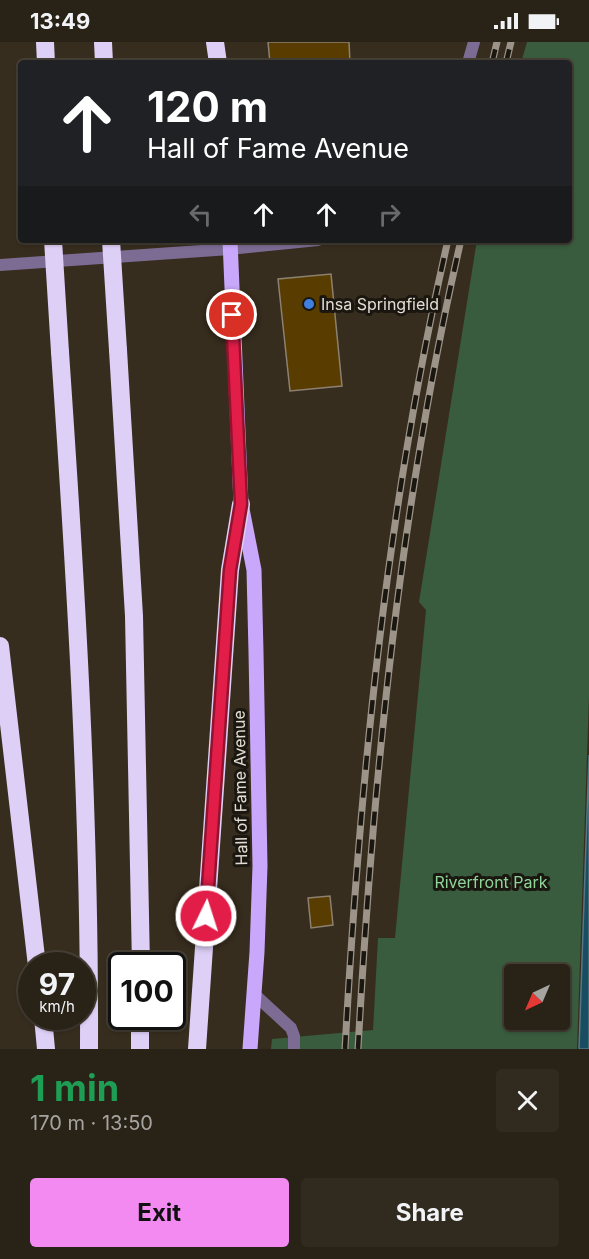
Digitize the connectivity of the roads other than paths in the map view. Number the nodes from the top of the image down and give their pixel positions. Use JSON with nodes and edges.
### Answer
{"nodes":[{"id":1,"x":45,"y":42,"type":"edge"},
{"id":2,"x":103,"y":42,"type":"edge"},
{"id":3,"x":215,"y":42,"type":"edge"},
{"id":4,"x":223,"y":42,"type":"edge"},
{"id":5,"x":474,"y":42,"type":"edge"},
{"id":6,"x":46,"y":60,"type":"edge"},
{"id":7,"x":104,"y":60,"type":"edge"},
{"id":8,"x":218,"y":60,"type":"edge"},
{"id":9,"x":224,"y":60,"type":"edge"},
{"id":10,"x":469,"y":60,"type":"edge"},
{"id":11,"x":53,"y":243,"type":"edge"},
{"id":12,"x":111,"y":243,"type":"edge"},
{"id":13,"x":252,"y":243,"type":"edge"},
{"id":14,"x":230,"y":244,"type":"edge"},
{"id":15,"x":0,"y":265,"type":"edge"},
{"id":16,"x":241,"y":504,"type":"junction"},
{"id":17,"x":0,"y":646,"type":"edge"},
{"id":18,"x":35,"y":952,"type":"edge"},
{"id":19,"x":141,"y":952,"type":"edge"},
{"id":20,"x":254,"y":994,"type":"junction"},
{"id":21,"x":44,"y":1030,"type":"edge"},
{"id":22,"x":140,"y":1030,"type":"edge"},
{"id":23,"x":46,"y":1049,"type":"edge"},
{"id":24,"x":89,"y":1049,"type":"edge"},
{"id":25,"x":140,"y":1049,"type":"edge"},
{"id":26,"x":196,"y":1049,"type":"edge"},
{"id":27,"x":250,"y":1049,"type":"edge"},
{"id":28,"x":294,"y":1049,"type":"edge"}],
"edges":[{"from":1,"to":6,"type":"highway"},
{"from":2,"to":7,"type":"highway"},
{"from":3,"to":8,"type":"highway"},
{"from":4,"to":9,"type":"main road"},
{"from":5,"to":10,"type":"street"},
{"from":11,"to":24,"type":"highway","bridge":true},
{"from":12,"to":19,"type":"highway","bridge":true},
{"from":13,"to":14,"type":"street"},
{"from":14,"to":15,"type":"street"},
{"from":14,"to":16,"type":"main road","name":"Hall of Fame Avenue"},
{"from":16,"to":20,"type":"main road","name":"Hall of Fame Avenue"},
{"from":16,"to":26,"type":"highway"},
{"from":17,"to":18,"type":"highway"},
{"from":20,"to":27,"type":"main road","name":"Hall of Fame Avenue"},
{"from":20,"to":28,"type":"street"},
{"from":21,"to":23,"type":"highway"},
{"from":22,"to":25,"type":"highway"}]}
